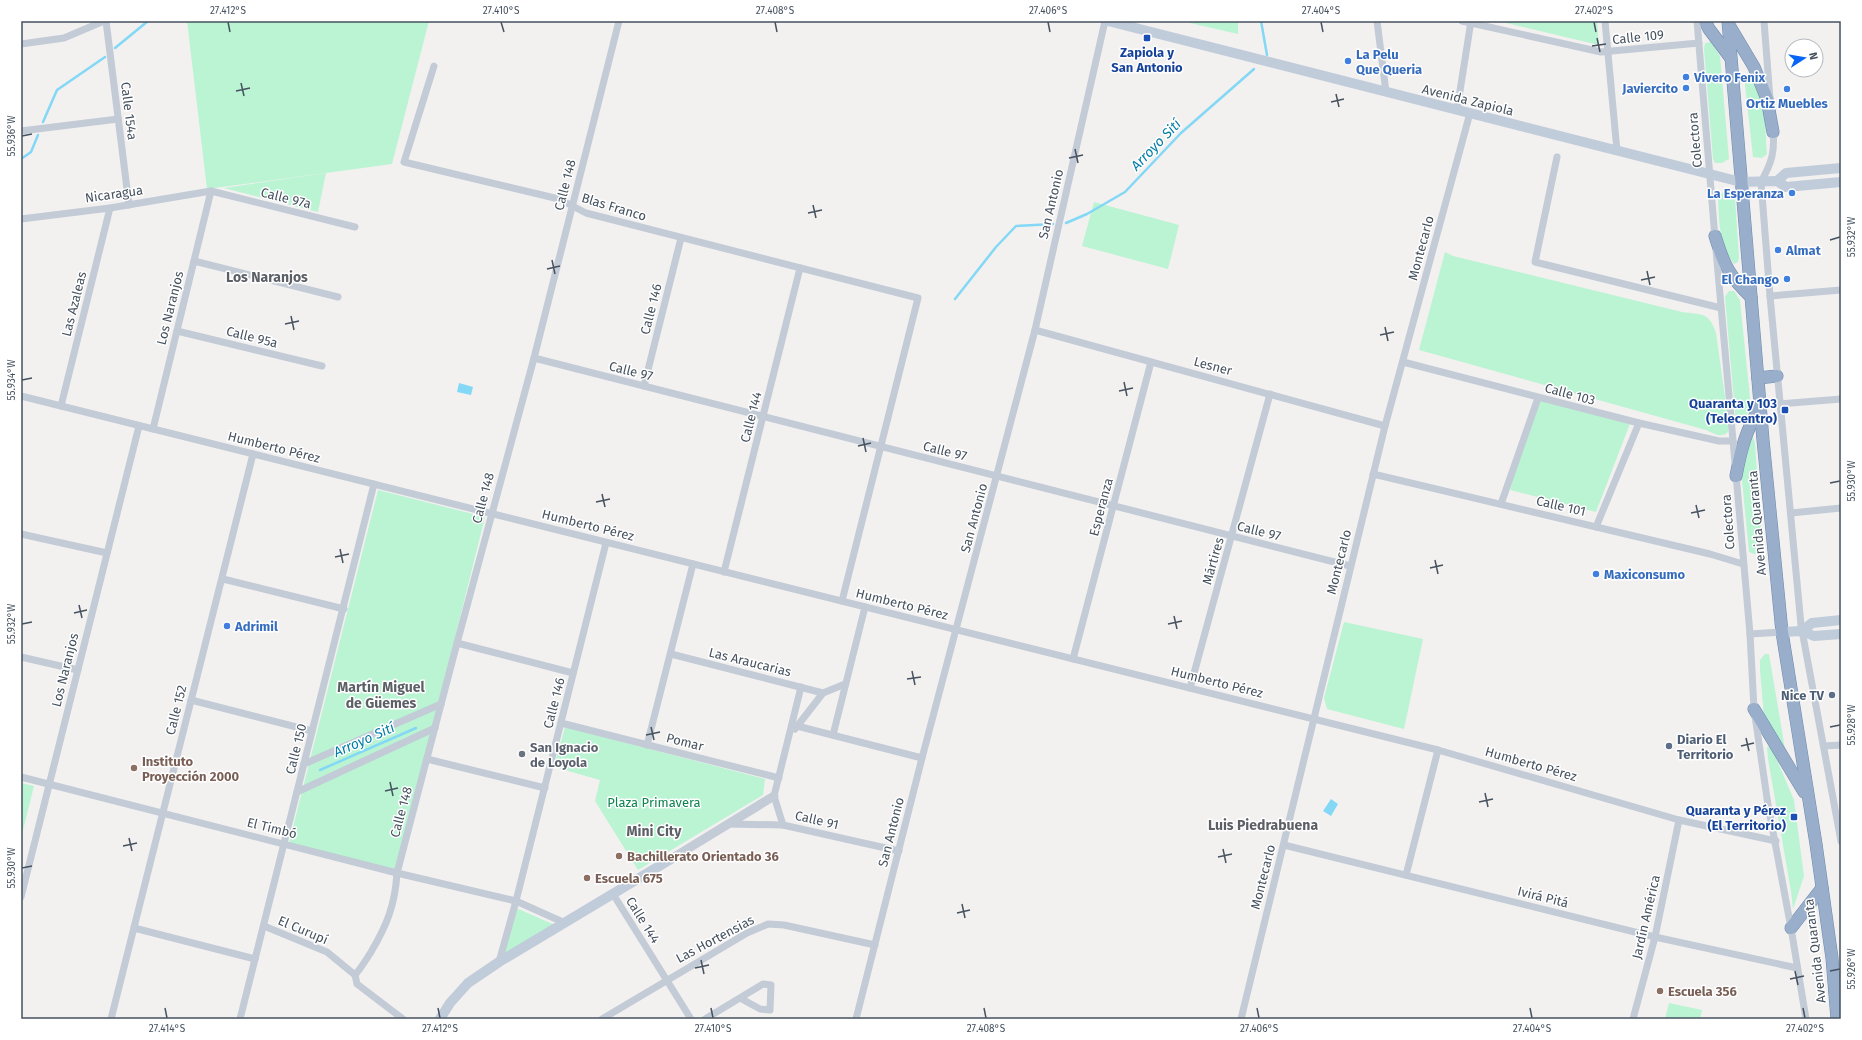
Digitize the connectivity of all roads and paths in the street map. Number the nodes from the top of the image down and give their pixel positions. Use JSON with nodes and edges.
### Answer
{"nodes":[{"id":1,"x":105,"y":21,"type":"edge"},
{"id":2,"x":619,"y":21,"type":"edge"},
{"id":3,"x":1107,"y":21,"type":"edge"},
{"id":4,"x":1377,"y":21,"type":"edge"},
{"id":5,"x":1462,"y":21,"type":"edge"},
{"id":6,"x":1605,"y":21,"type":"edge"},
{"id":7,"x":1697,"y":21,"type":"edge"},
{"id":8,"x":1705,"y":21,"type":"edge"},
{"id":9,"x":1764,"y":21,"type":"edge"},
{"id":10,"x":1471,"y":22,"type":"edge"},
{"id":11,"x":1728,"y":22,"type":"edge"},
{"id":12,"x":1122,"y":23,"type":"edge"},
{"id":13,"x":1699,"y":43,"type":"junction"},
{"id":14,"x":21,"y":44,"type":"edge"},
{"id":15,"x":1608,"y":52,"type":"junction"},
{"id":16,"x":1731,"y":58,"type":"junction"},
{"id":17,"x":434,"y":66,"type":"dead end"},
{"id":18,"x":1386,"y":92,"type":"junction"},
{"id":19,"x":1457,"y":110,"type":"junction"},
{"id":20,"x":1470,"y":113,"type":"junction"},
{"id":21,"x":118,"y":119,"type":"junction"},
{"id":22,"x":21,"y":131,"type":"edge"},
{"id":23,"x":1773,"y":132,"type":"junction"},
{"id":24,"x":1617,"y":151,"type":"junction"},
{"id":25,"x":1557,"y":157,"type":"dead end"},
{"id":26,"x":1841,"y":168,"type":"edge"},
{"id":27,"x":1710,"y":174,"type":"junction"},
{"id":28,"x":1777,"y":181,"type":"junction"},
{"id":29,"x":1741,"y":182,"type":"junction"},
{"id":30,"x":1761,"y":182,"type":"junction"},
{"id":31,"x":1841,"y":182,"type":"edge"},
{"id":32,"x":211,"y":192,"type":"junction"},
{"id":33,"x":129,"y":205,"type":"junction"},
{"id":34,"x":572,"y":206,"type":"junction"},
{"id":35,"x":110,"y":208,"type":"junction"},
{"id":36,"x":21,"y":219,"type":"edge"},
{"id":37,"x":355,"y":227,"type":"dead end"},
{"id":38,"x":1715,"y":236,"type":"junction"},
{"id":39,"x":681,"y":238,"type":"junction"},
{"id":40,"x":194,"y":261,"type":"junction"},
{"id":41,"x":800,"y":268,"type":"junction"},
{"id":42,"x":1841,"y":290,"type":"edge"},
{"id":43,"x":1770,"y":296,"type":"junction"},
{"id":44,"x":338,"y":297,"type":"dead end"},
{"id":45,"x":1751,"y":297,"type":"junction"},
{"id":46,"x":1721,"y":308,"type":"junction"},
{"id":47,"x":1035,"y":330,"type":"junction"},
{"id":48,"x":177,"y":331,"type":"junction"},
{"id":49,"x":534,"y":358,"type":"junction"},
{"id":50,"x":1151,"y":362,"type":"junction"},
{"id":51,"x":1403,"y":362,"type":"junction"},
{"id":52,"x":322,"y":366,"type":"dead end"},
{"id":53,"x":1777,"y":376,"type":"junction"},
{"id":54,"x":1758,"y":378,"type":"junction"},
{"id":55,"x":644,"y":386,"type":"junction"},
{"id":56,"x":1270,"y":394,"type":"junction"},
{"id":57,"x":21,"y":396,"type":"edge"},
{"id":58,"x":1538,"y":398,"type":"junction"},
{"id":59,"x":1841,"y":399,"type":"edge"},
{"id":60,"x":1779,"y":404,"type":"junction"},
{"id":61,"x":61,"y":406,"type":"junction"},
{"id":62,"x":1760,"y":407,"type":"junction"},
{"id":63,"x":763,"y":417,"type":"junction"},
{"id":64,"x":1639,"y":423,"type":"junction"},
{"id":65,"x":139,"y":426,"type":"junction"},
{"id":66,"x":1385,"y":426,"type":"junction"},
{"id":67,"x":153,"y":429,"type":"junction"},
{"id":68,"x":1733,"y":441,"type":"junction"},
{"id":69,"x":880,"y":447,"type":"junction"},
{"id":70,"x":253,"y":454,"type":"junction"},
{"id":71,"x":1373,"y":474,"type":"junction"},
{"id":72,"x":998,"y":476,"type":"junction"},
{"id":73,"x":1736,"y":476,"type":"junction"},
{"id":74,"x":374,"y":484,"type":"junction"},
{"id":75,"x":1500,"y":504,"type":"junction"},
{"id":76,"x":1114,"y":506,"type":"junction"},
{"id":77,"x":1841,"y":508,"type":"edge"},
{"id":78,"x":1791,"y":513,"type":"junction"},
{"id":79,"x":491,"y":514,"type":"junction"},
{"id":80,"x":1596,"y":527,"type":"junction"},
{"id":81,"x":21,"y":534,"type":"edge"},
{"id":82,"x":1232,"y":536,"type":"junction"},
{"id":83,"x":606,"y":543,"type":"junction"},
{"id":84,"x":107,"y":553,"type":"junction"},
{"id":85,"x":693,"y":564,"type":"junction"},
{"id":86,"x":1743,"y":564,"type":"junction"},
{"id":87,"x":1350,"y":566,"type":"junction"},
{"id":88,"x":724,"y":572,"type":"junction"},
{"id":89,"x":223,"y":579,"type":"junction"},
{"id":90,"x":842,"y":601,"type":"junction"},
{"id":91,"x":865,"y":607,"type":"junction"},
{"id":92,"x":344,"y":609,"type":"junction"},
{"id":93,"x":1841,"y":620,"type":"edge"},
{"id":94,"x":956,"y":629,"type":"junction"},
{"id":95,"x":1802,"y":631,"type":"junction"},
{"id":96,"x":1782,"y":632,"type":"junction"},
{"id":97,"x":1750,"y":634,"type":"junction"},
{"id":98,"x":1841,"y":634,"type":"edge"},
{"id":99,"x":457,"y":643,"type":"junction"},
{"id":100,"x":671,"y":654,"type":"junction"},
{"id":101,"x":21,"y":657,"type":"edge"},
{"id":102,"x":1073,"y":659,"type":"junction"},
{"id":103,"x":78,"y":670,"type":"junction"},
{"id":104,"x":574,"y":673,"type":"junction"},
{"id":105,"x":845,"y":684,"type":"junction"},
{"id":106,"x":802,"y":687,"type":"junction"},
{"id":107,"x":1190,"y":688,"type":"junction"},
{"id":108,"x":823,"y":693,"type":"junction"},
{"id":109,"x":191,"y":700,"type":"junction"},
{"id":110,"x":441,"y":704,"type":"junction"},
{"id":111,"x":1754,"y":709,"type":"junction"},
{"id":112,"x":1314,"y":719,"type":"junction"},
{"id":113,"x":561,"y":723,"type":"junction"},
{"id":114,"x":797,"y":726,"type":"junction"},
{"id":115,"x":435,"y":728,"type":"junction"},
{"id":116,"x":312,"y":731,"type":"junction"},
{"id":117,"x":833,"y":735,"type":"junction"},
{"id":118,"x":790,"y":736,"type":"junction"},
{"id":119,"x":647,"y":745,"type":"junction"},
{"id":120,"x":1841,"y":745,"type":"edge"},
{"id":121,"x":1824,"y":746,"type":"junction"},
{"id":122,"x":1438,"y":750,"type":"junction"},
{"id":123,"x":922,"y":758,"type":"junction"},
{"id":124,"x":427,"y":759,"type":"junction"},
{"id":125,"x":304,"y":764,"type":"junction"},
{"id":126,"x":21,"y":778,"type":"edge"},
{"id":127,"x":779,"y":778,"type":"junction"},
{"id":128,"x":49,"y":784,"type":"junction"},
{"id":129,"x":545,"y":788,"type":"junction"},
{"id":130,"x":298,"y":792,"type":"junction"},
{"id":131,"x":774,"y":796,"type":"junction"},
{"id":132,"x":1807,"y":798,"type":"junction"},
{"id":133,"x":163,"y":813,"type":"junction"},
{"id":134,"x":1679,"y":820,"type":"junction"},
{"id":135,"x":728,"y":824,"type":"junction"},
{"id":136,"x":783,"y":825,"type":"junction"},
{"id":137,"x":1841,"y":841,"type":"edge"},
{"id":138,"x":1776,"y":842,"type":"junction"},
{"id":139,"x":285,"y":844,"type":"junction"},
{"id":140,"x":1284,"y":845,"type":"junction"},
{"id":141,"x":899,"y":851,"type":"junction"},
{"id":142,"x":671,"y":859,"type":"joint"},
{"id":143,"x":397,"y":873,"type":"junction"},
{"id":144,"x":1406,"y":875,"type":"junction"},
{"id":145,"x":1822,"y":888,"type":"junction"},
{"id":146,"x":613,"y":894,"type":"junction"},
{"id":147,"x":21,"y":897,"type":"edge"},
{"id":148,"x":516,"y":901,"type":"junction"},
{"id":149,"x":565,"y":923,"type":"junction"},
{"id":150,"x":264,"y":926,"type":"junction"},
{"id":151,"x":134,"y":928,"type":"junction"},
{"id":152,"x":1792,"y":928,"type":"junction"},
{"id":153,"x":1655,"y":937,"type":"junction"},
{"id":154,"x":875,"y":945,"type":"junction"},
{"id":155,"x":255,"y":958,"type":"junction"},
{"id":156,"x":499,"y":962,"type":"junction"},
{"id":157,"x":1797,"y":968,"type":"junction"},
{"id":158,"x":355,"y":975,"type":"junction"},
{"id":159,"x":666,"y":980,"type":"junction"},
{"id":160,"x":740,"y":998,"type":"junction"},
{"id":161,"x":111,"y":1019,"type":"edge"},
{"id":162,"x":240,"y":1019,"type":"edge"},
{"id":163,"x":403,"y":1019,"type":"edge"},
{"id":164,"x":440,"y":1019,"type":"edge"},
{"id":165,"x":602,"y":1019,"type":"edge"},
{"id":166,"x":691,"y":1019,"type":"edge"},
{"id":167,"x":705,"y":1019,"type":"edge"},
{"id":168,"x":856,"y":1019,"type":"edge"},
{"id":169,"x":1241,"y":1019,"type":"edge"},
{"id":170,"x":1633,"y":1019,"type":"edge"},
{"id":171,"x":1806,"y":1019,"type":"edge"},
{"id":172,"x":1837,"y":1019,"type":"edge"}],
"edges":[{"from":1,"to":14,"type":"street"},
{"from":1,"to":21,"type":"street","name":"Calle 154a"},
{"from":2,"to":34,"type":"street","name":"Calle 148"},
{"from":3,"to":12,"type":"main road","name":"Avenida Zapiola"},
{"from":3,"to":47,"type":"street","name":"San Antonio"},
{"from":4,"to":18,"type":"street"},
{"from":5,"to":10,"type":"street","name":"Calle 109"},
{"from":6,"to":15,"type":"street"},
{"from":7,"to":13,"type":"street","name":"Colectora"},
{"from":8,"to":16,"type":"highway"},
{"from":9,"to":23,"type":"street"},
{"from":10,"to":15,"type":"street","name":"Calle 109"},
{"from":10,"to":19,"type":"street"},
{"from":11,"to":16,"type":"highway","name":"Avenida Quaranta"},
{"from":11,"to":23,"type":"highway"},
{"from":12,"to":18,"type":"main road","name":"Avenida Zapiola"},
{"from":13,"to":15,"type":"street","name":"Calle 109"},
{"from":13,"to":27,"type":"street","name":"Colectora"},
{"from":15,"to":24,"type":"street"},
{"from":16,"to":29,"type":"highway","name":"Avenida Quaranta"},
{"from":17,"to":34,"type":"street","name":"Blas Franco"},
{"from":18,"to":19,"type":"main road","name":"Avenida Zapiola"},
{"from":19,"to":20,"type":"main road","name":"Avenida Zapiola"},
{"from":20,"to":24,"type":"main road","name":"Avenida Zapiola"},
{"from":20,"to":51,"type":"street","name":"Montecarlo"},
{"from":21,"to":22,"type":"street"},
{"from":21,"to":33,"type":"street","name":"Calle 154a"},
{"from":23,"to":30,"type":"street"},
{"from":24,"to":27,"type":"main road","name":"Avenida Zapiola"},
{"from":25,"to":46,"type":"street"},
{"from":26,"to":28,"type":"main road","name":"Avenida Zapiola"},
{"from":27,"to":29,"type":"main road","name":"Avenida Zapiola"},
{"from":27,"to":38,"type":"street","name":"Colectora"},
{"from":28,"to":30,"type":"main road","name":"Avenida Zapiola"},
{"from":28,"to":31,"type":"main road","name":"Avenida Zapiola"},
{"from":29,"to":30,"type":"main road","name":"Avenida Zapiola"},
{"from":29,"to":45,"type":"highway","name":"Avenida Quaranta"},
{"from":30,"to":43,"type":"street"},
{"from":32,"to":33,"type":"street","name":"Nicaragua"},
{"from":32,"to":37,"type":"street","name":"Calle 97a"},
{"from":32,"to":40,"type":"street","name":"Los Naranjos"},
{"from":33,"to":35,"type":"street","name":"Nicaragua"},
{"from":34,"to":39,"type":"street","name":"Blas Franco"},
{"from":34,"to":49,"type":"street","name":"Calle 148"},
{"from":35,"to":36,"type":"street","name":"Nicaragua"},
{"from":35,"to":61,"type":"street","name":"Las Azaleas"},
{"from":38,"to":45,"type":"highway"},
{"from":38,"to":46,"type":"street","name":"Colectora"},
{"from":39,"to":41,"type":"street","name":"Blas Franco"},
{"from":39,"to":55,"type":"street","name":"Calle 146"},
{"from":40,"to":44,"type":"street"},
{"from":40,"to":48,"type":"street","name":"Los Naranjos"},
{"from":41,"to":63,"type":"street","name":"Calle 144"},
{"from":41,"to":69,"type":"street","name":"Blas Franco"},
{"from":42,"to":43,"type":"street"},
{"from":43,"to":53,"type":"street"},
{"from":45,"to":54,"type":"highway","name":"Avenida Quaranta"},
{"from":46,"to":68,"type":"street","name":"Colectora"},
{"from":47,"to":50,"type":"street","name":"Lesner"},
{"from":47,"to":72,"type":"street","name":"San Antonio"},
{"from":48,"to":52,"type":"street","name":"Calle 95a"},
{"from":48,"to":67,"type":"street","name":"Los Naranjos"},
{"from":49,"to":55,"type":"street","name":"Calle 97"},
{"from":49,"to":79,"type":"street","name":"Calle 148"},
{"from":50,"to":56,"type":"street","name":"Lesner"},
{"from":50,"to":76,"type":"street","name":"Esperanza"},
{"from":51,"to":58,"type":"street","name":"Calle 103"},
{"from":51,"to":66,"type":"street","name":"Montecarlo"},
{"from":53,"to":54,"type":"highway"},
{"from":53,"to":60,"type":"street"},
{"from":54,"to":62,"type":"highway","name":"Avenida Quaranta"},
{"from":55,"to":63,"type":"street","name":"Calle 97"},
{"from":56,"to":66,"type":"street","name":"Lesner"},
{"from":56,"to":82,"type":"street","name":"Mártires"},
{"from":57,"to":61,"type":"street","name":"Humberto Pérez"},
{"from":58,"to":64,"type":"street","name":"Calle 103"},
{"from":58,"to":75,"type":"street"},
{"from":59,"to":60,"type":"street"},
{"from":60,"to":78,"type":"street"},
{"from":61,"to":65,"type":"street","name":"Humberto Pérez"},
{"from":62,"to":73,"type":"highway"},
{"from":62,"to":96,"type":"highway","name":"Avenida Quaranta"},
{"from":63,"to":69,"type":"street","name":"Calle 97"},
{"from":63,"to":88,"type":"street","name":"Calle 144"},
{"from":64,"to":68,"type":"street","name":"Calle 103"},
{"from":64,"to":80,"type":"street"},
{"from":65,"to":67,"type":"street","name":"Humberto Pérez"},
{"from":65,"to":84,"type":"street","name":"Los Naranjos"},
{"from":66,"to":71,"type":"street","name":"Montecarlo"},
{"from":67,"to":70,"type":"street","name":"Humberto Pérez"},
{"from":68,"to":73,"type":"street","name":"Colectora"},
{"from":69,"to":72,"type":"street","name":"Calle 97"},
{"from":69,"to":90,"type":"street"},
{"from":70,"to":74,"type":"street","name":"Humberto Pérez"},
{"from":70,"to":89,"type":"street","name":"Calle 152"},
{"from":71,"to":75,"type":"street","name":"Calle 101"},
{"from":71,"to":87,"type":"street","name":"Montecarlo"},
{"from":72,"to":76,"type":"street","name":"Calle 97"},
{"from":72,"to":94,"type":"street","name":"San Antonio"},
{"from":73,"to":86,"type":"street","name":"Colectora"},
{"from":74,"to":79,"type":"street","name":"Humberto Pérez"},
{"from":74,"to":92,"type":"street","name":"Calle 150"},
{"from":75,"to":80,"type":"street","name":"Calle 101"},
{"from":76,"to":82,"type":"street","name":"Calle 97"},
{"from":76,"to":102,"type":"street","name":"Esperanza"},
{"from":77,"to":78,"type":"street"},
{"from":78,"to":95,"type":"street"},
{"from":79,"to":83,"type":"street","name":"Humberto Pérez"},
{"from":79,"to":99,"type":"street","name":"Calle 148"},
{"from":80,"to":86,"type":"street","name":"Calle 101"},
{"from":81,"to":84,"type":"street"},
{"from":82,"to":87,"type":"street","name":"Calle 97"},
{"from":82,"to":107,"type":"street","name":"Mártires"},
{"from":83,"to":85,"type":"street","name":"Humberto Pérez"},
{"from":83,"to":104,"type":"street","name":"Calle 146"},
{"from":84,"to":103,"type":"street","name":"Los Naranjos"},
{"from":85,"to":88,"type":"street","name":"Humberto Pérez"},
{"from":85,"to":100,"type":"street"},
{"from":86,"to":97,"type":"street","name":"Colectora"},
{"from":87,"to":112,"type":"street","name":"Montecarlo"},
{"from":88,"to":90,"type":"street","name":"Humberto Pérez"},
{"from":89,"to":92,"type":"street"},
{"from":89,"to":109,"type":"street","name":"Calle 152"},
{"from":90,"to":91,"type":"street","name":"Humberto Pérez"},
{"from":91,"to":94,"type":"street","name":"Humberto Pérez"},
{"from":91,"to":105,"type":"street"},
{"from":92,"to":116,"type":"street","name":"Calle 150"},
{"from":93,"to":95,"type":"main road"},
{"from":94,"to":102,"type":"street","name":"Humberto Pérez"},
{"from":94,"to":123,"type":"street","name":"San Antonio"},
{"from":95,"to":96,"type":"main road"},
{"from":95,"to":98,"type":"main road"},
{"from":95,"to":121,"type":"street"},
{"from":96,"to":97,"type":"street"},
{"from":96,"to":132,"type":"highway","name":"Avenida Quaranta"},
{"from":97,"to":111,"type":"street","name":"Colectora"},
{"from":99,"to":104,"type":"street"},
{"from":99,"to":110,"type":"street","name":"Calle 148"},
{"from":100,"to":106,"type":"street","name":"Las Araucarias"},
{"from":100,"to":119,"type":"street"},
{"from":101,"to":103,"type":"street"},
{"from":102,"to":107,"type":"street","name":"Humberto Pérez"},
{"from":103,"to":128,"type":"street","name":"Los Naranjos"},
{"from":104,"to":113,"type":"street","name":"Calle 146"},
{"from":105,"to":108,"type":"street"},
{"from":105,"to":117,"type":"street"},
{"from":106,"to":108,"type":"street","name":"Las Araucarias"},
{"from":106,"to":118,"type":"street"},
{"from":107,"to":112,"type":"street","name":"Humberto Pérez"},
{"from":108,"to":114,"type":"street"},
{"from":109,"to":116,"type":"street"},
{"from":109,"to":133,"type":"street","name":"Calle 152"},
{"from":110,"to":115,"type":"street","name":"Calle 148"},
{"from":110,"to":125,"type":"street"},
{"from":111,"to":132,"type":"highway"},
{"from":111,"to":138,"type":"street","name":"Colectora"},
{"from":112,"to":122,"type":"street","name":"Humberto Pérez"},
{"from":112,"to":140,"type":"street","name":"Montecarlo"},
{"from":113,"to":119,"type":"street","name":"Pomar"},
{"from":113,"to":129,"type":"street","name":"Calle 146"},
{"from":114,"to":117,"type":"street"},
{"from":114,"to":118,"type":"street"},
{"from":115,"to":124,"type":"street","name":"Calle 148"},
{"from":115,"to":130,"type":"street"},
{"from":116,"to":125,"type":"street","name":"Calle 150"},
{"from":117,"to":123,"type":"street"},
{"from":118,"to":127,"type":"street"},
{"from":119,"to":127,"type":"street","name":"Pomar"},
{"from":120,"to":121,"type":"street"},
{"from":121,"to":137,"type":"street"},
{"from":122,"to":134,"type":"street","name":"Humberto Pérez"},
{"from":122,"to":144,"type":"street"},
{"from":123,"to":141,"type":"street","name":"San Antonio"},
{"from":124,"to":129,"type":"street"},
{"from":124,"to":143,"type":"street","name":"Calle 148"},
{"from":125,"to":130,"type":"street","name":"Calle 150"},
{"from":126,"to":128,"type":"street","name":"El Timbó"},
{"from":127,"to":131,"type":"street"},
{"from":128,"to":133,"type":"street","name":"El Timbó"},
{"from":128,"to":147,"type":"street","name":"Los Naranjos"},
{"from":129,"to":148,"type":"street","name":"Calle 146"},
{"from":130,"to":139,"type":"street","name":"Calle 150"},
{"from":131,"to":135,"type":"street"},
{"from":131,"to":136,"type":"street"},
{"from":132,"to":145,"type":"highway","name":"Avenida Quaranta"},
{"from":133,"to":139,"type":"street","name":"El Timbó"},
{"from":133,"to":151,"type":"street","name":"Calle 152"},
{"from":134,"to":138,"type":"street","name":"Humberto Pérez"},
{"from":134,"to":153,"type":"street","name":"Jardín América"},
{"from":135,"to":136,"type":"street","name":"Calle 91"},
{"from":135,"to":142,"type":"street"},
{"from":136,"to":141,"type":"street","name":"Calle 91"},
{"from":138,"to":152,"type":"street","name":"Colectora"},
{"from":139,"to":143,"type":"street","name":"El Timbó"},
{"from":139,"to":150,"type":"street","name":"Calle 150"},
{"from":140,"to":144,"type":"street","name":"Ivirá Pitá"},
{"from":140,"to":169,"type":"street","name":"Montecarlo"},
{"from":141,"to":154,"type":"street","name":"San Antonio"},
{"from":142,"to":146,"type":"main road"},
{"from":143,"to":148,"type":"street","name":"El Timbó"},
{"from":143,"to":158,"type":"street","name":"Calle 148"},
{"from":144,"to":153,"type":"street","name":"Ivirá Pitá"},
{"from":145,"to":152,"type":"highway"},
{"from":145,"to":172,"type":"highway","name":"Avenida Quaranta"},
{"from":146,"to":149,"type":"main road"},
{"from":146,"to":159,"type":"street","name":"Calle 144"},
{"from":148,"to":149,"type":"street","name":"El Timbó"},
{"from":148,"to":156,"type":"street","name":"Calle 146"},
{"from":149,"to":156,"type":"main road"},
{"from":150,"to":155,"type":"street","name":"Calle 150"},
{"from":150,"to":158,"type":"street","name":"El Curupí"},
{"from":151,"to":155,"type":"street"},
{"from":151,"to":161,"type":"street","name":"Calle 152"},
{"from":152,"to":157,"type":"street","name":"Colectora"},
{"from":153,"to":157,"type":"street","name":"Ivirá Pitá"},
{"from":153,"to":170,"type":"street","name":"Jardín América"},
{"from":154,"to":159,"type":"street","name":"Las Hortensias"},
{"from":154,"to":168,"type":"street","name":"San Antonio"},
{"from":155,"to":162,"type":"street","name":"Calle 150"},
{"from":156,"to":164,"type":"main road"},
{"from":157,"to":171,"type":"street","name":"Colectora"},
{"from":158,"to":163,"type":"street","name":"El Curupí"},
{"from":159,"to":165,"type":"street","name":"Las Hortensias"},
{"from":159,"to":166,"type":"street","name":"Calle 144"},
{"from":160,"to":160,"type":"street"},
{"from":160,"to":167,"type":"street"}]}
